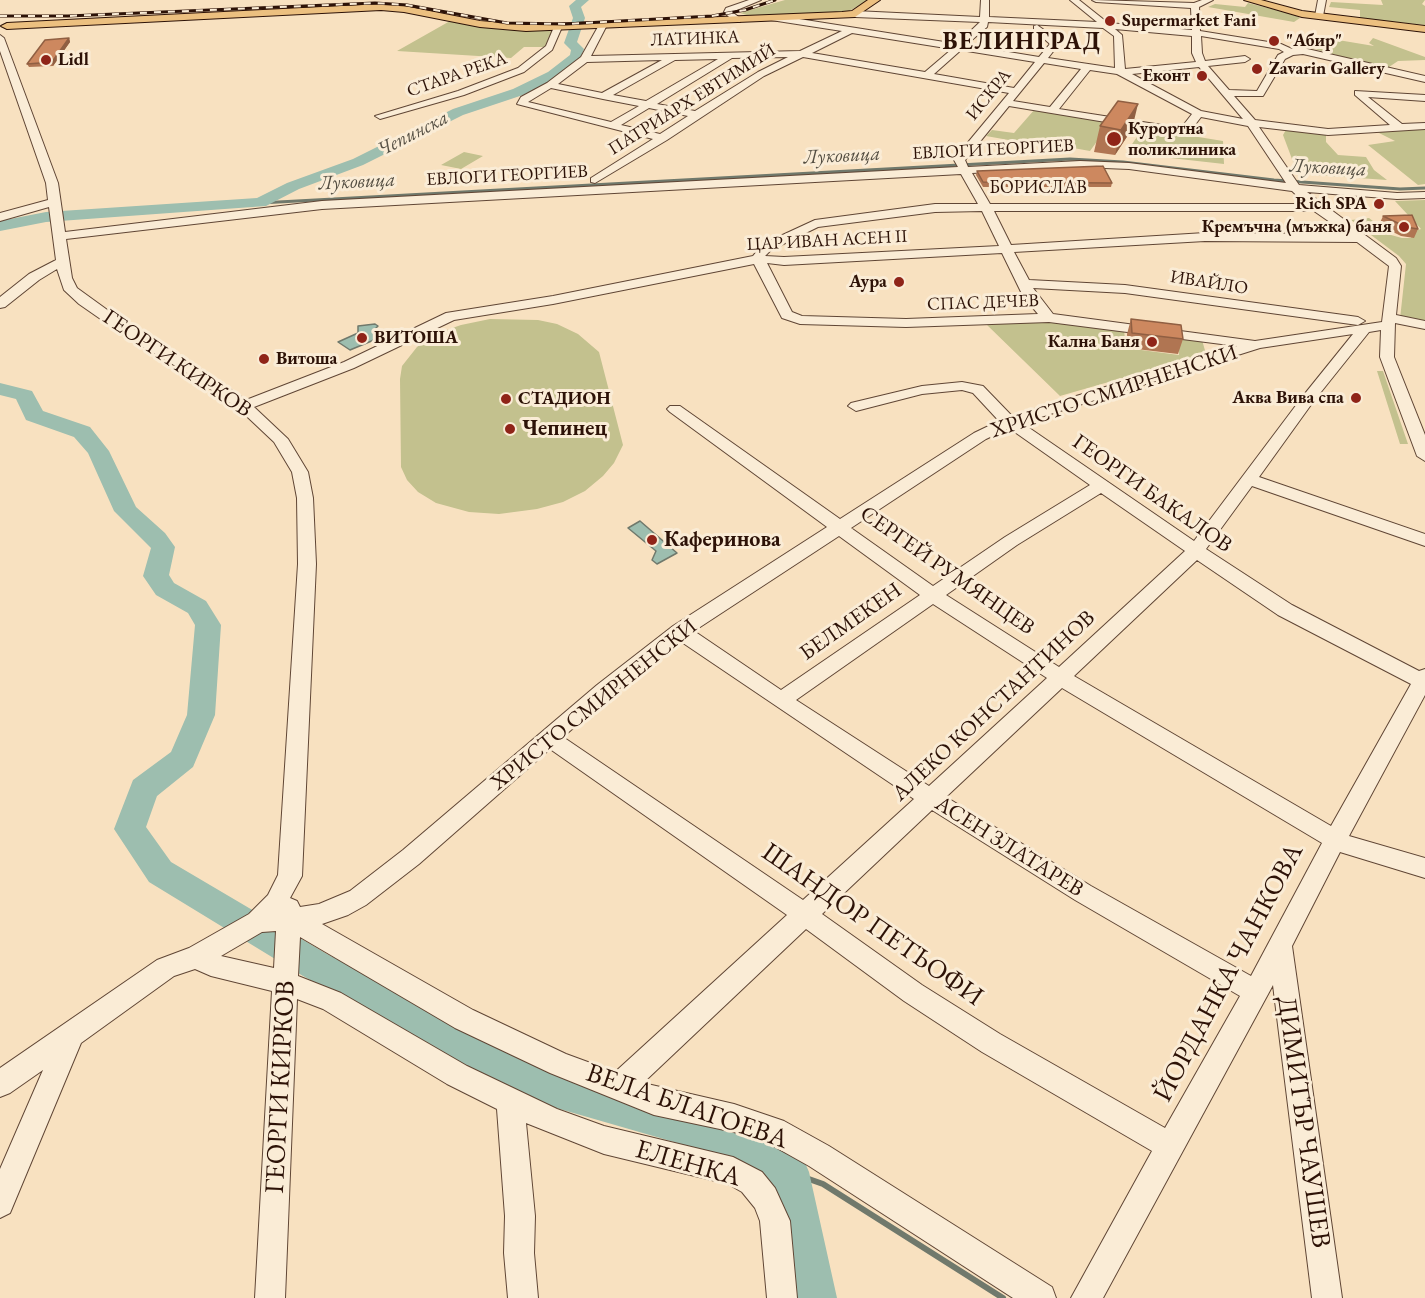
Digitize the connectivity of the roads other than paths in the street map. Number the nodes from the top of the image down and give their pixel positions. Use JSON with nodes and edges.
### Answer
{"nodes":[{"id":1,"x":757,"y":0,"type":"edge"},
{"id":2,"x":875,"y":0,"type":"edge"},
{"id":3,"x":1096,"y":0,"type":"edge"},
{"id":4,"x":1105,"y":0,"type":"edge"},
{"id":5,"x":1209,"y":0,"type":"edge"},
{"id":6,"x":1249,"y":0,"type":"edge"},
{"id":7,"x":1322,"y":0,"type":"edge"},
{"id":8,"x":984,"y":3,"type":"edge"},
{"id":9,"x":1074,"y":4,"type":"edge"},
{"id":10,"x":891,"y":6,"type":"dead end"},
{"id":11,"x":1195,"y":6,"type":"junction"},
{"id":12,"x":996,"y":7,"type":"dead end"},
{"id":13,"x":855,"y":14,"type":"junction"},
{"id":14,"x":1319,"y":16,"type":"junction"},
{"id":15,"x":874,"y":17,"type":"junction"},
{"id":16,"x":774,"y":18,"type":"junction"},
{"id":17,"x":737,"y":20,"type":"junction"},
{"id":18,"x":984,"y":20,"type":"junction"},
{"id":19,"x":603,"y":25,"type":"junction"},
{"id":20,"x":1104,"y":25,"type":"junction"},
{"id":21,"x":563,"y":26,"type":"junction"},
{"id":22,"x":1037,"y":28,"type":"dead end"},
{"id":23,"x":1425,"y":28,"type":"edge"},
{"id":24,"x":3,"y":30,"type":"edge"},
{"id":25,"x":849,"y":31,"type":"junction"},
{"id":26,"x":1197,"y":33,"type":"junction"},
{"id":27,"x":957,"y":48,"type":"junction"},
{"id":28,"x":1281,"y":52,"type":"junction"},
{"id":29,"x":732,"y":54,"type":"junction"},
{"id":30,"x":805,"y":54,"type":"junction"},
{"id":31,"x":674,"y":56,"type":"junction"},
{"id":32,"x":585,"y":59,"type":"junction"},
{"id":33,"x":1245,"y":59,"type":"dead end"},
{"id":34,"x":1337,"y":59,"type":"junction"},
{"id":35,"x":1040,"y":61,"type":"junction"},
{"id":36,"x":1202,"y":64,"type":"junction"},
{"id":37,"x":1087,"y":68,"type":"junction"},
{"id":38,"x":1120,"y":72,"type":"junction"},
{"id":39,"x":1345,"y":72,"type":"dead end"},
{"id":40,"x":927,"y":75,"type":"junction"},
{"id":41,"x":1425,"y":79,"type":"edge"},
{"id":42,"x":1351,"y":81,"type":"dead end"},
{"id":43,"x":550,"y":85,"type":"junction"},
{"id":44,"x":1015,"y":92,"type":"junction"},
{"id":45,"x":1228,"y":93,"type":"junction"},
{"id":46,"x":1358,"y":93,"type":"junction"},
{"id":47,"x":603,"y":96,"type":"junction"},
{"id":48,"x":1425,"y":98,"type":"edge"},
{"id":49,"x":1006,"y":103,"type":"junction"},
{"id":50,"x":648,"y":105,"type":"junction"},
{"id":51,"x":1053,"y":110,"type":"junction"},
{"id":52,"x":1198,"y":113,"type":"junction"},
{"id":53,"x":698,"y":115,"type":"junction"},
{"id":54,"x":380,"y":116,"type":"dead end"},
{"id":55,"x":1251,"y":122,"type":"junction"},
{"id":56,"x":612,"y":126,"type":"junction"},
{"id":57,"x":1425,"y":126,"type":"edge"},
{"id":58,"x":1399,"y":127,"type":"junction"},
{"id":59,"x":663,"y":138,"type":"junction"},
{"id":60,"x":962,"y":165,"type":"junction"},
{"id":61,"x":595,"y":180,"type":"junction"},
{"id":62,"x":1291,"y":182,"type":"junction"},
{"id":63,"x":1425,"y":184,"type":"edge"},
{"id":64,"x":470,"y":187,"type":"dead end"},
{"id":65,"x":1425,"y":195,"type":"edge"},
{"id":66,"x":54,"y":203,"type":"junction"},
{"id":67,"x":985,"y":206,"type":"junction"},
{"id":68,"x":1317,"y":207,"type":"junction"},
{"id":69,"x":0,"y":216,"type":"edge"},
{"id":70,"x":58,"y":230,"type":"junction"},
{"id":71,"x":1362,"y":238,"type":"junction"},
{"id":72,"x":1007,"y":249,"type":"junction"},
{"id":73,"x":758,"y":259,"type":"junction"},
{"id":74,"x":63,"y":261,"type":"junction"},
{"id":75,"x":1023,"y":284,"type":"junction"},
{"id":76,"x":0,"y":304,"type":"edge"},
{"id":77,"x":1049,"y":318,"type":"junction"},
{"id":78,"x":1388,"y":321,"type":"junction"},
{"id":79,"x":1425,"y":326,"type":"edge"},
{"id":80,"x":1365,"y":328,"type":"junction"},
{"id":81,"x":1258,"y":345,"type":"junction"},
{"id":82,"x":244,"y":406,"type":"junction"},
{"id":83,"x":856,"y":406,"type":"dead end"},
{"id":84,"x":675,"y":409,"type":"dead end"},
{"id":85,"x":1010,"y":422,"type":"junction"},
{"id":86,"x":1425,"y":456,"type":"edge"},
{"id":87,"x":1251,"y":480,"type":"junction"},
{"id":88,"x":1101,"y":486,"type":"junction"},
{"id":89,"x":842,"y":528,"type":"junction"},
{"id":90,"x":1425,"y":540,"type":"edge"},
{"id":91,"x":1196,"y":552,"type":"junction"},
{"id":92,"x":933,"y":594,"type":"junction"},
{"id":93,"x":680,"y":631,"type":"junction"},
{"id":94,"x":1060,"y":677,"type":"junction"},
{"id":95,"x":1424,"y":679,"type":"edge"},
{"id":96,"x":781,"y":700,"type":"junction"},
{"id":97,"x":549,"y":738,"type":"junction"},
{"id":98,"x":931,"y":798,"type":"junction"},
{"id":99,"x":1335,"y":840,"type":"junction"},
{"id":100,"x":1425,"y":868,"type":"edge"},
{"id":101,"x":290,"y":876,"type":"junction"},
{"id":102,"x":804,"y":914,"type":"junction"},
{"id":103,"x":258,"y":922,"type":"junction"},
{"id":104,"x":289,"y":925,"type":"junction"},
{"id":105,"x":1280,"y":946,"type":"junction"},
{"id":106,"x":197,"y":957,"type":"junction"},
{"id":107,"x":286,"y":973,"type":"junction"},
{"id":108,"x":1256,"y":992,"type":"junction"},
{"id":109,"x":72,"y":1033,"type":"junction"},
{"id":110,"x":0,"y":1084,"type":"edge"},
{"id":111,"x":620,"y":1087,"type":"junction"},
{"id":112,"x":510,"y":1102,"type":"junction"},
{"id":113,"x":1170,"y":1146,"type":"junction"},
{"id":114,"x":0,"y":1203,"type":"edge"},
{"id":115,"x":270,"y":1298,"type":"edge"},
{"id":116,"x":523,"y":1298,"type":"edge"},
{"id":117,"x":782,"y":1298,"type":"edge"},
{"id":118,"x":1041,"y":1298,"type":"edge"},
{"id":119,"x":1086,"y":1298,"type":"edge"},
{"id":120,"x":1327,"y":1298,"type":"edge"}],
"edges":[{"from":1,"to":17,"type":"street"},
{"from":2,"to":13,"type":"main road"},
{"from":3,"to":4,"type":"street"},
{"from":4,"to":11,"type":"street"},
{"from":5,"to":11,"type":"street"},
{"from":6,"to":14,"type":"main road"},
{"from":7,"to":14,"type":"street"},
{"from":8,"to":12,"type":"street"},
{"from":8,"to":18,"type":"street"},
{"from":9,"to":20,"type":"street"},
{"from":10,"to":15,"type":"street","name":"ПАТРИАРХ ЕВТИМИЙ"},
{"from":11,"to":26,"type":"street"},
{"from":13,"to":15,"type":"street"},
{"from":13,"to":16,"type":"main road"},
{"from":14,"to":23,"type":"main road"},
{"from":15,"to":18,"type":"street"},
{"from":15,"to":25,"type":"street","name":"ПАТРИАРХ ЕВТИМИЙ"},
{"from":16,"to":17,"type":"main road"},
{"from":16,"to":25,"type":"street"},
{"from":17,"to":19,"type":"main road"},
{"from":18,"to":20,"type":"street"},
{"from":18,"to":27,"type":"street"},
{"from":19,"to":21,"type":"main road"},
{"from":19,"to":32,"type":"street"},
{"from":20,"to":26,"type":"street"},
{"from":20,"to":38,"type":"street"},
{"from":21,"to":24,"type":"main road"},
{"from":21,"to":54,"type":"street","name":"СТАРА РЕКА"},
{"from":22,"to":35,"type":"street","name":"ИСКРА"},
{"from":24,"to":66,"type":"street","name":"ГЕОРГИ КИРКОВ"},
{"from":25,"to":27,"type":"street"},
{"from":25,"to":30,"type":"street","name":"ПАТРИАРХ ЕВТИМИЙ"},
{"from":26,"to":28,"type":"street"},
{"from":26,"to":36,"type":"street"},
{"from":27,"to":35,"type":"street"},
{"from":27,"to":40,"type":"street"},
{"from":28,"to":34,"type":"street"},
{"from":28,"to":45,"type":"street"},
{"from":29,"to":30,"type":"street","name":"ЛАТИНКА"},
{"from":29,"to":31,"type":"street","name":"ЛАТИНКА"},
{"from":29,"to":50,"type":"street"},
{"from":30,"to":40,"type":"street","name":"ЛАТИНКА"},
{"from":30,"to":53,"type":"street","name":"ПАТРИАРХ ЕВТИМИЙ"},
{"from":31,"to":32,"type":"street","name":"ЛАТИНКА"},
{"from":31,"to":47,"type":"street"},
{"from":32,"to":43,"type":"street"},
{"from":33,"to":36,"type":"street"},
{"from":34,"to":39,"type":"street"},
{"from":34,"to":41,"type":"street"},
{"from":35,"to":37,"type":"street"},
{"from":35,"to":44,"type":"street","name":"ИСКРА"},
{"from":36,"to":38,"type":"street"},
{"from":36,"to":45,"type":"street"},
{"from":37,"to":38,"type":"street"},
{"from":37,"to":51,"type":"street"},
{"from":38,"to":52,"type":"street"},
{"from":40,"to":44,"type":"street","name":"ЛАТИНКА"},
{"from":42,"to":46,"type":"street"},
{"from":43,"to":47,"type":"street"},
{"from":43,"to":56,"type":"street"},
{"from":44,"to":49,"type":"street","name":"ИСКРА"},
{"from":45,"to":55,"type":"street"},
{"from":46,"to":48,"type":"street"},
{"from":46,"to":58,"type":"street"},
{"from":47,"to":50,"type":"street"},
{"from":49,"to":51,"type":"street"},
{"from":49,"to":60,"type":"street","name":"ИСКРА"},
{"from":50,"to":53,"type":"street"},
{"from":50,"to":56,"type":"street"},
{"from":51,"to":52,"type":"street"},
{"from":52,"to":55,"type":"street"},
{"from":53,"to":59,"type":"street","name":"ПАТРИАРХ ЕВТИМИЙ"},
{"from":55,"to":58,"type":"street"},
{"from":55,"to":62,"type":"street"},
{"from":56,"to":59,"type":"street"},
{"from":57,"to":58,"type":"street"},
{"from":59,"to":61,"type":"street","name":"ПАТРИАРХ ЕВТИМИЙ"},
{"from":60,"to":61,"type":"street","name":"ЕВЛОГИ ГЕОРГИЕВ"},
{"from":60,"to":62,"type":"street","name":"ЕВЛОГИ ГЕОРГИЕВ"},
{"from":60,"to":67,"type":"street"},
{"from":60,"to":70,"type":"street","name":"ЕВЛОГИ ГЕОРГИЕВ"},
{"from":61,"to":64,"type":"street","name":"ЕВЛОГИ ГЕОРГИЕВ"},
{"from":62,"to":63,"type":"street","name":"ЕВЛОГИ ГЕОРГИЕВ"},
{"from":62,"to":65,"type":"street","name":"ЕВЛОГИ ГЕОРГИЕВ"},
{"from":62,"to":68,"type":"street"},
{"from":66,"to":69,"type":"street"},
{"from":66,"to":70,"type":"street","name":"ГЕОРГИ КИРКОВ"},
{"from":67,"to":68,"type":"street","name":"БОРИСЛАВ"},
{"from":67,"to":72,"type":"street"},
{"from":67,"to":73,"type":"street","name":"БОРИСЛАВ"},
{"from":68,"to":71,"type":"street"},
{"from":70,"to":74,"type":"street","name":"ГЕОРГИ КИРКОВ"},
{"from":71,"to":72,"type":"street","name":"ЦАР ИВАН АСЕН II"},
{"from":71,"to":78,"type":"street"},
{"from":72,"to":73,"type":"street","name":"ЦАР ИВАН АСЕН II"},
{"from":72,"to":75,"type":"street"},
{"from":73,"to":77,"type":"street","name":"СПАС ДЕЧЕВ"},
{"from":73,"to":82,"type":"street","name":"ЦАР ИВАН АСЕН II"},
{"from":74,"to":76,"type":"street"},
{"from":74,"to":82,"type":"street","name":"ГЕОРГИ КИРКОВ"},
{"from":75,"to":77,"type":"street"},
{"from":75,"to":78,"type":"street","name":"ИВАЙЛО"},
{"from":77,"to":81,"type":"street","name":"СПАС ДЕЧЕВ"},
{"from":78,"to":79,"type":"street","name":"ИВАЙЛО"},
{"from":78,"to":80,"type":"street","name":"ХРИСТО СМИРНЕНСКИ"},
{"from":78,"to":86,"type":"street"},
{"from":80,"to":81,"type":"street","name":"ХРИСТО СМИРНЕНСКИ"},
{"from":80,"to":87,"type":"street","name":"АЛЕКО КОНСТАНТИНОВ"},
{"from":81,"to":85,"type":"street","name":"ХРИСТО СМИРНЕНСКИ"},
{"from":82,"to":101,"type":"street","name":"ГЕОРГИ КИРКОВ"},
{"from":83,"to":85,"type":"street","name":"ГЕОРГИ БАКАЛОВ"},
{"from":84,"to":89,"type":"street","name":"СЕРГЕЙ РУМЯНЦЕВ"},
{"from":85,"to":88,"type":"street","name":"ГЕОРГИ БАКАЛОВ"},
{"from":85,"to":89,"type":"street","name":"ХРИСТО СМИРНЕНСКИ"},
{"from":87,"to":90,"type":"street"},
{"from":87,"to":91,"type":"street","name":"АЛЕКО КОНСТАНТИНОВ"},
{"from":88,"to":91,"type":"street","name":"ГЕОРГИ БАКАЛОВ"},
{"from":88,"to":92,"type":"street","name":"БЕЛМЕКЕН"},
{"from":89,"to":92,"type":"street","name":"СЕРГЕЙ РУМЯНЦЕВ"},
{"from":89,"to":93,"type":"street","name":"ХРИСТО СМИРНЕНСКИ"},
{"from":91,"to":94,"type":"street","name":"АЛЕКО КОНСТАНТИНОВ"},
{"from":91,"to":95,"type":"street","name":"ГЕОРГИ БАКАЛОВ"},
{"from":92,"to":94,"type":"street","name":"СЕРГЕЙ РУМЯНЦЕВ"},
{"from":92,"to":96,"type":"street","name":"БЕЛМЕКЕН"},
{"from":93,"to":96,"type":"street","name":"АСЕН ЗЛАТАРЕВ"},
{"from":93,"to":97,"type":"street","name":"ХРИСТО СМИРНЕНСКИ"},
{"from":94,"to":98,"type":"street","name":"АЛЕКО КОНСТАНТИНОВ"},
{"from":94,"to":99,"type":"street","name":"СЕРГЕЙ РУМЯНЦЕВ"},
{"from":95,"to":99,"type":"street","name":"ЙОРДАНКА ЧАНКОВА"},
{"from":96,"to":98,"type":"street","name":"АСЕН ЗЛАТАРЕВ"},
{"from":97,"to":102,"type":"street","name":"ШАНДОР ПЕТЬОФИ"},
{"from":97,"to":104,"type":"street","name":"ХРИСТО СМИРНЕНСКИ"},
{"from":98,"to":102,"type":"street","name":"АЛЕКО КОНСТАНТИНОВ"},
{"from":98,"to":108,"type":"street","name":"АСЕН ЗЛАТАРЕВ"},
{"from":99,"to":100,"type":"street","name":"СЕРГЕЙ РУМЯНЦЕВ"},
{"from":99,"to":105,"type":"street","name":"ЙОРДАНКА ЧАНКОВА"},
{"from":101,"to":103,"type":"street","name":"ГЕОРГИ КИРКОВ"},
{"from":101,"to":104,"type":"street","name":"ГЕОРГИ КИРКОВ"},
{"from":102,"to":111,"type":"street","name":"АЛЕКО КОНСТАНТИНОВ"},
{"from":102,"to":113,"type":"street","name":"ШАНДОР ПЕТЬОФИ"},
{"from":103,"to":104,"type":"street","name":"ХРИСТО СМИРНЕНСКИ"},
{"from":103,"to":106,"type":"street","name":"ХРИСТО СМИРНЕНСКИ"},
{"from":104,"to":107,"type":"street","name":"ГЕОРГИ КИРКОВ"},
{"from":104,"to":111,"type":"street","name":"ВЕЛА БЛАГОЕВА"},
{"from":105,"to":108,"type":"street","name":"ЙОРДАНКА ЧАНКОВА"},
{"from":105,"to":120,"type":"street","name":"ДИМИТЪР ЧАУШЕВ"},
{"from":106,"to":107,"type":"street","name":"ЕЛЕНКА"},
{"from":106,"to":109,"type":"street","name":"ХРИСТО СМИРНЕНСКИ"},
{"from":107,"to":112,"type":"street","name":"ЕЛЕНКА"},
{"from":107,"to":115,"type":"street","name":"ГЕОРГИ КИРКОВ"},
{"from":108,"to":113,"type":"street","name":"ЙОРДАНКА ЧАНКОВА"},
{"from":109,"to":110,"type":"street","name":"ХРИСТО СМИРНЕНСКИ"},
{"from":109,"to":114,"type":"street"},
{"from":111,"to":118,"type":"street","name":"ВЕЛА БЛАГОЕВА"},
{"from":112,"to":116,"type":"street"},
{"from":112,"to":117,"type":"street","name":"ЕЛЕНКА"},
{"from":113,"to":119,"type":"street","name":"ЙОРДАНКА ЧАНКОВА"}]}
